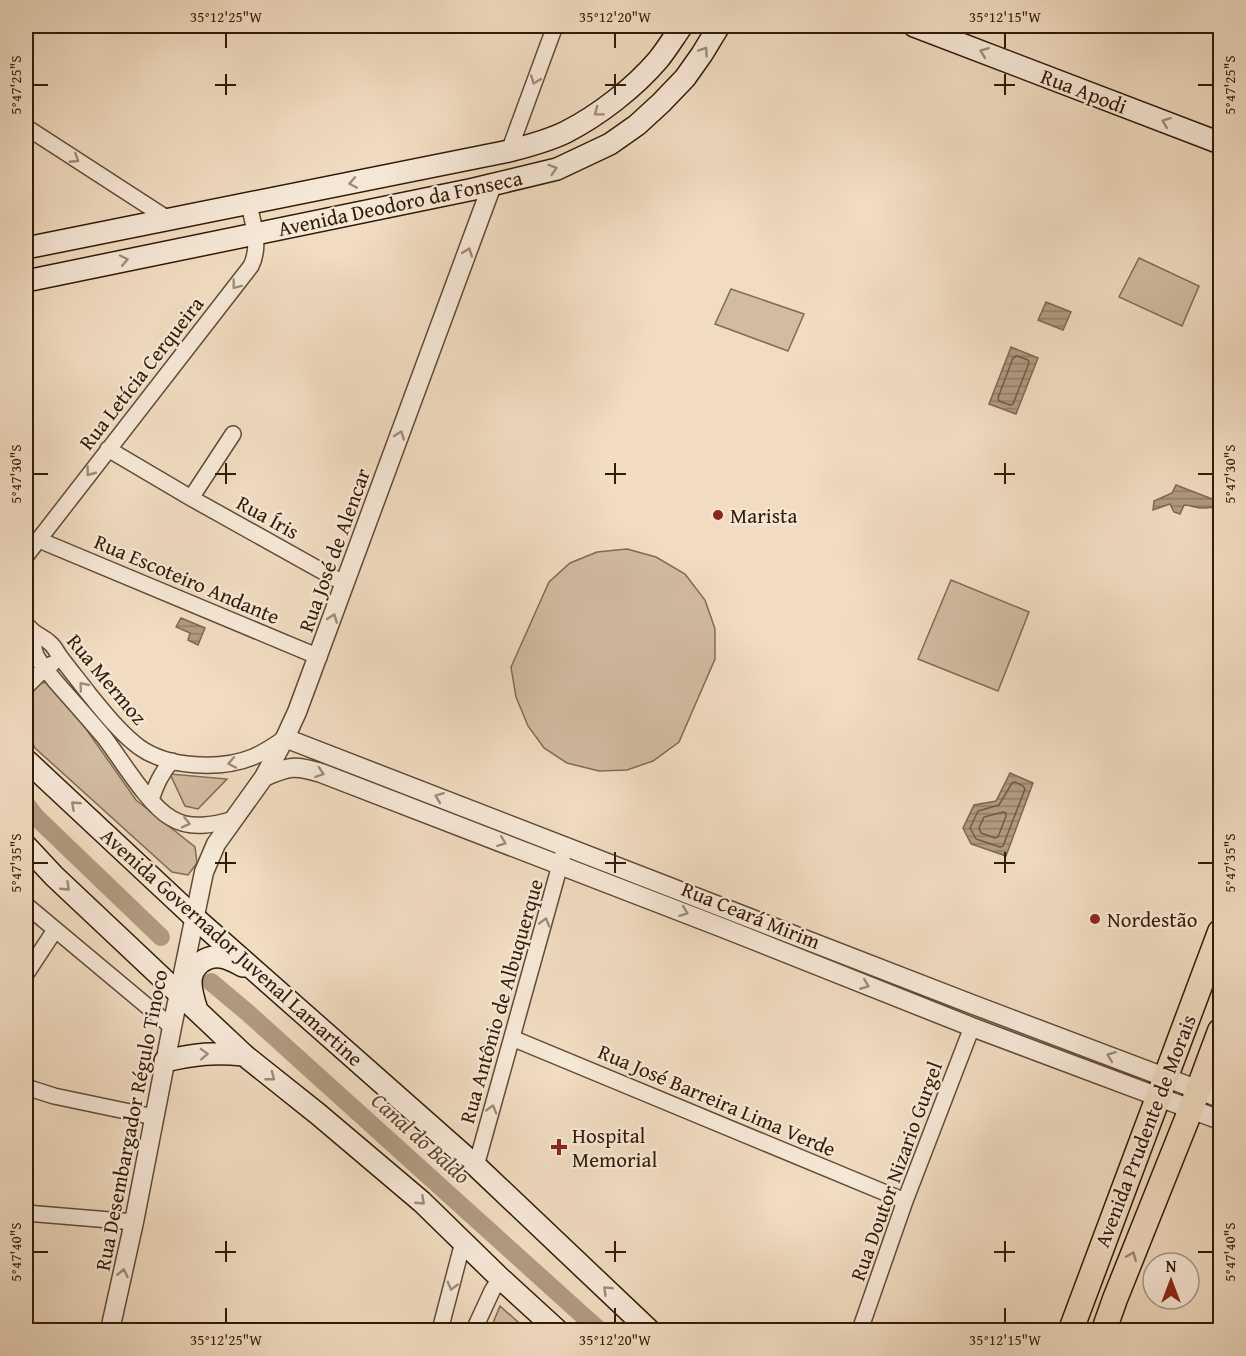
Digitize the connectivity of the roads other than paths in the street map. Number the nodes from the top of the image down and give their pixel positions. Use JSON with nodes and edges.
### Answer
{"nodes":[{"id":1,"x":555,"y":26,"type":"edge"},
{"id":2,"x":682,"y":26,"type":"edge"},
{"id":3,"x":719,"y":26,"type":"edge"},
{"id":4,"x":914,"y":26,"type":"edge"},
{"id":5,"x":26,"y":127,"type":"edge"},
{"id":6,"x":1221,"y":143,"type":"edge"},
{"id":7,"x":509,"y":151,"type":"junction"},
{"id":8,"x":393,"y":175,"type":"junction"},
{"id":9,"x":492,"y":185,"type":"junction"},
{"id":10,"x":249,"y":204,"type":"junction"},
{"id":11,"x":393,"y":205,"type":"junction"},
{"id":12,"x":168,"y":219,"type":"junction"},
{"id":13,"x":255,"y":233,"type":"junction"},
{"id":14,"x":85,"y":236,"type":"junction"},
{"id":15,"x":26,"y":248,"type":"edge"},
{"id":16,"x":93,"y":266,"type":"junction"},
{"id":17,"x":26,"y":280,"type":"edge"},
{"id":18,"x":233,"y":434,"type":"dead end"},
{"id":19,"x":108,"y":448,"type":"junction"},
{"id":20,"x":191,"y":498,"type":"junction"},
{"id":21,"x":39,"y":540,"type":"junction"},
{"id":22,"x":26,"y":555,"type":"edge"},
{"id":23,"x":345,"y":584,"type":"junction"},
{"id":24,"x":29,"y":628,"type":"edge"},
{"id":25,"x":51,"y":644,"type":"junction"},
{"id":26,"x":60,"y":657,"type":"junction"},
{"id":27,"x":319,"y":657,"type":"junction"},
{"id":28,"x":30,"y":659,"type":"edge"},
{"id":29,"x":46,"y":669,"type":"junction"},
{"id":30,"x":26,"y":687,"type":"edge"},
{"id":31,"x":285,"y":738,"type":"junction"},
{"id":32,"x":26,"y":760,"type":"edge"},
{"id":33,"x":172,"y":761,"type":"junction"},
{"id":34,"x":264,"y":777,"type":"junction"},
{"id":35,"x":151,"y":800,"type":"junction"},
{"id":36,"x":234,"y":819,"type":"junction"},
{"id":37,"x":26,"y":846,"type":"edge"},
{"id":38,"x":563,"y":856,"type":"junction"},
{"id":39,"x":26,"y":905,"type":"edge"},
{"id":40,"x":194,"y":917,"type":"junction"},
{"id":41,"x":55,"y":930,"type":"junction"},
{"id":42,"x":1221,"y":932,"type":"edge"},
{"id":43,"x":26,"y":974,"type":"edge"},
{"id":44,"x":262,"y":977,"type":"junction"},
{"id":45,"x":179,"y":993,"type":"junction"},
{"id":46,"x":198,"y":1013,"type":"junction"},
{"id":47,"x":172,"y":1027,"type":"junction"},
{"id":48,"x":972,"y":1027,"type":"junction"},
{"id":49,"x":1221,"y":1031,"type":"edge"},
{"id":50,"x":512,"y":1038,"type":"junction"},
{"id":51,"x":244,"y":1055,"type":"junction"},
{"id":52,"x":165,"y":1061,"type":"junction"},
{"id":53,"x":26,"y":1087,"type":"edge"},
{"id":54,"x":1162,"y":1087,"type":"junction"},
{"id":55,"x":1221,"y":1098,"type":"edge"},
{"id":56,"x":1194,"y":1099,"type":"junction"},
{"id":57,"x":154,"y":1117,"type":"junction"},
{"id":58,"x":1221,"y":1120,"type":"edge"},
{"id":59,"x":476,"y":1166,"type":"junction"},
{"id":60,"x":905,"y":1201,"type":"junction"},
{"id":61,"x":1116,"y":1208,"type":"junction"},
{"id":62,"x":26,"y":1213,"type":"edge"},
{"id":63,"x":134,"y":1222,"type":"junction"},
{"id":64,"x":463,"y":1242,"type":"junction"},
{"id":65,"x":500,"y":1278,"type":"junction"},
{"id":66,"x":1115,"y":1299,"type":"junction"},
{"id":67,"x":110,"y":1330,"type":"edge"},
{"id":68,"x":440,"y":1330,"type":"edge"},
{"id":69,"x":474,"y":1330,"type":"edge"},
{"id":70,"x":557,"y":1330,"type":"edge"},
{"id":71,"x":650,"y":1330,"type":"edge"},
{"id":72,"x":860,"y":1330,"type":"edge"},
{"id":73,"x":1071,"y":1330,"type":"edge"},
{"id":74,"x":1104,"y":1330,"type":"edge"}],
"edges":[{"from":1,"to":7,"type":"street","one_way":true},
{"from":2,"to":7,"type":"main road","name":"Avenida Deodoro da Fonseca","one_way":true},
{"from":9,"to":3,"type":"main road","name":"Avenida Deodoro da Fonseca","one_way":true},
{"from":6,"to":4,"type":"main road","name":"Rua Apodi","one_way":true},
{"from":5,"to":12,"type":"street","one_way":true},
{"from":7,"to":8,"type":"main road","name":"Avenida Deodoro da Fonseca"},
{"from":8,"to":10,"type":"main road","name":"Avenida Deodoro da Fonseca","one_way":true},
{"from":8,"to":11,"type":"main road"},
{"from":9,"to":11,"type":"main road","name":"Avenida Deodoro da Fonseca"},
{"from":23,"to":9,"type":"street","name":"Rua José de Alencar","one_way":true},
{"from":10,"to":12,"type":"main road","name":"Avenida Deodoro da Fonseca"},
{"from":10,"to":13,"type":"street","name":"Rua Letícia Cerqueira"},
{"from":11,"to":13,"type":"main road","name":"Avenida Deodoro da Fonseca"},
{"from":12,"to":14,"type":"main road","name":"Avenida Deodoro da Fonseca"},
{"from":16,"to":13,"type":"main road","name":"Avenida Deodoro da Fonseca","one_way":true},
{"from":13,"to":19,"type":"street","name":"Rua Letícia Cerqueira","one_way":true},
{"from":14,"to":15,"type":"main road","name":"Avenida Deodoro da Fonseca"},
{"from":14,"to":16,"type":"main road"},
{"from":16,"to":17,"type":"main road","name":"Avenida Deodoro da Fonseca"},
{"from":18,"to":20,"type":"street"},
{"from":19,"to":20,"type":"street","name":"Rua Íris"},
{"from":19,"to":21,"type":"street","name":"Rua Letícia Cerqueira","one_way":true},
{"from":20,"to":23,"type":"street","name":"Rua Íris"},
{"from":21,"to":22,"type":"street","name":"Rua Letícia Cerqueira"},
{"from":21,"to":27,"type":"street","name":"Rua Escoteiro Andante"},
{"from":27,"to":23,"type":"street","name":"Rua José de Alencar","one_way":true},
{"from":24,"to":25,"type":"street","name":"Rua Mermoz"},
{"from":24,"to":28,"type":"street","name":"Rua Mermoz"},
{"from":25,"to":26,"type":"street","name":"Rua Mermoz"},
{"from":25,"to":28,"type":"street"},
{"from":26,"to":29,"type":"street"},
{"from":33,"to":26,"type":"street","name":"Rua Mermoz","one_way":true},
{"from":27,"to":31,"type":"street","name":"Rua José de Alencar"},
{"from":28,"to":29,"type":"street","name":"Rua Mermoz"},
{"from":29,"to":30,"type":"street"},
{"from":29,"to":35,"type":"street","name":"Rua Mermoz"},
{"from":31,"to":33,"type":"street","name":"Rua Mermoz","one_way":true},
{"from":31,"to":34,"type":"street","name":"Rua José de Alencar"},
{"from":38,"to":31,"type":"street","name":"Rua Ceará Mirim","one_way":true},
{"from":40,"to":32,"type":"main road","name":"Avenida Governador Juvenal Lamartine","one_way":true},
{"from":33,"to":35,"type":"street"},
{"from":34,"to":36,"type":"street","name":"Rua José de Alencar"},
{"from":34,"to":38,"type":"street","name":"Rua Ceará Mirim","one_way":true},
{"from":35,"to":36,"type":"street","name":"Rua Mermoz","one_way":true},
{"from":36,"to":40,"type":"street","name":"Rua José de Alencar"},
{"from":37,"to":45,"type":"main road","one_way":true},
{"from":38,"to":48,"type":"street","name":"Rua Ceará Mirim","one_way":true},
{"from":50,"to":38,"type":"street","name":"Rua Antônio de Albuquerque","one_way":true},
{"from":54,"to":38,"type":"street","name":"Rua Ceará Mirim","one_way":true},
{"from":39,"to":41,"type":"street"},
{"from":40,"to":44,"type":"main road","name":"Avenida Governador Juvenal Lamartine"},
{"from":40,"to":45,"type":"street","name":"Rua Desembargador Régulo Tinoco"},
{"from":41,"to":43,"type":"street"},
{"from":41,"to":47,"type":"street"},
{"from":42,"to":54,"type":"main road","name":"Avenida Prudente de Morais"},
{"from":44,"to":46,"type":"main road"},
{"from":44,"to":59,"type":"main road","name":"Avenida Governador Juvenal Lamartine"},
{"from":45,"to":46,"type":"main road"},
{"from":45,"to":47,"type":"street","name":"Rua Desembargador Régulo Tinoco"},
{"from":46,"to":51,"type":"main road"},
{"from":47,"to":52,"type":"street","name":"Rua Desembargador Régulo Tinoco"},
{"from":48,"to":54,"type":"street","name":"Rua Ceará Mirim"},
{"from":48,"to":60,"type":"street","name":"Rua Doutor Nizario Gurgel"},
{"from":49,"to":56,"type":"main road","name":"Avenida Prudente de Morais"},
{"from":59,"to":50,"type":"street","name":"Rua Antônio de Albuquerque","one_way":true},
{"from":50,"to":60,"type":"street","name":"Rua José Barreira Lima Verde"},
{"from":52,"to":51,"type":"main road","one_way":true},
{"from":51,"to":64,"type":"main road","one_way":true},
{"from":52,"to":57,"type":"street","name":"Rua Desembargador Régulo Tinoco"},
{"from":53,"to":57,"type":"street"},
{"from":54,"to":56,"type":"street","name":"Rua Ceará Mirim"},
{"from":54,"to":61,"type":"main road","name":"Avenida Prudente de Morais"},
{"from":55,"to":56,"type":"street","name":"Rua Ceará Mirim"},
{"from":56,"to":58,"type":"street","name":"Rua Ceará Mirim"},
{"from":66,"to":56,"type":"main road","name":"Avenida Prudente de Morais","one_way":true},
{"from":57,"to":63,"type":"street","name":"Rua Desembargador Régulo Tinoco"},
{"from":71,"to":59,"type":"main road","name":"Avenida Governador Juvenal Lamartine","one_way":true},
{"from":60,"to":72,"type":"street","name":"Rua Doutor Nizario Gurgel"},
{"from":61,"to":66,"type":"main road"},
{"from":61,"to":73,"type":"main road","name":"Avenida Prudente de Morais"},
{"from":62,"to":63,"type":"street"},
{"from":67,"to":63,"type":"street","name":"Rua Desembargador Régulo Tinoco","one_way":true},
{"from":64,"to":65,"type":"main road"},
{"from":64,"to":68,"type":"street","one_way":true},
{"from":65,"to":69,"type":"street"},
{"from":65,"to":70,"type":"main road"},
{"from":66,"to":74,"type":"main road","name":"Avenida Prudente de Morais"}]}
